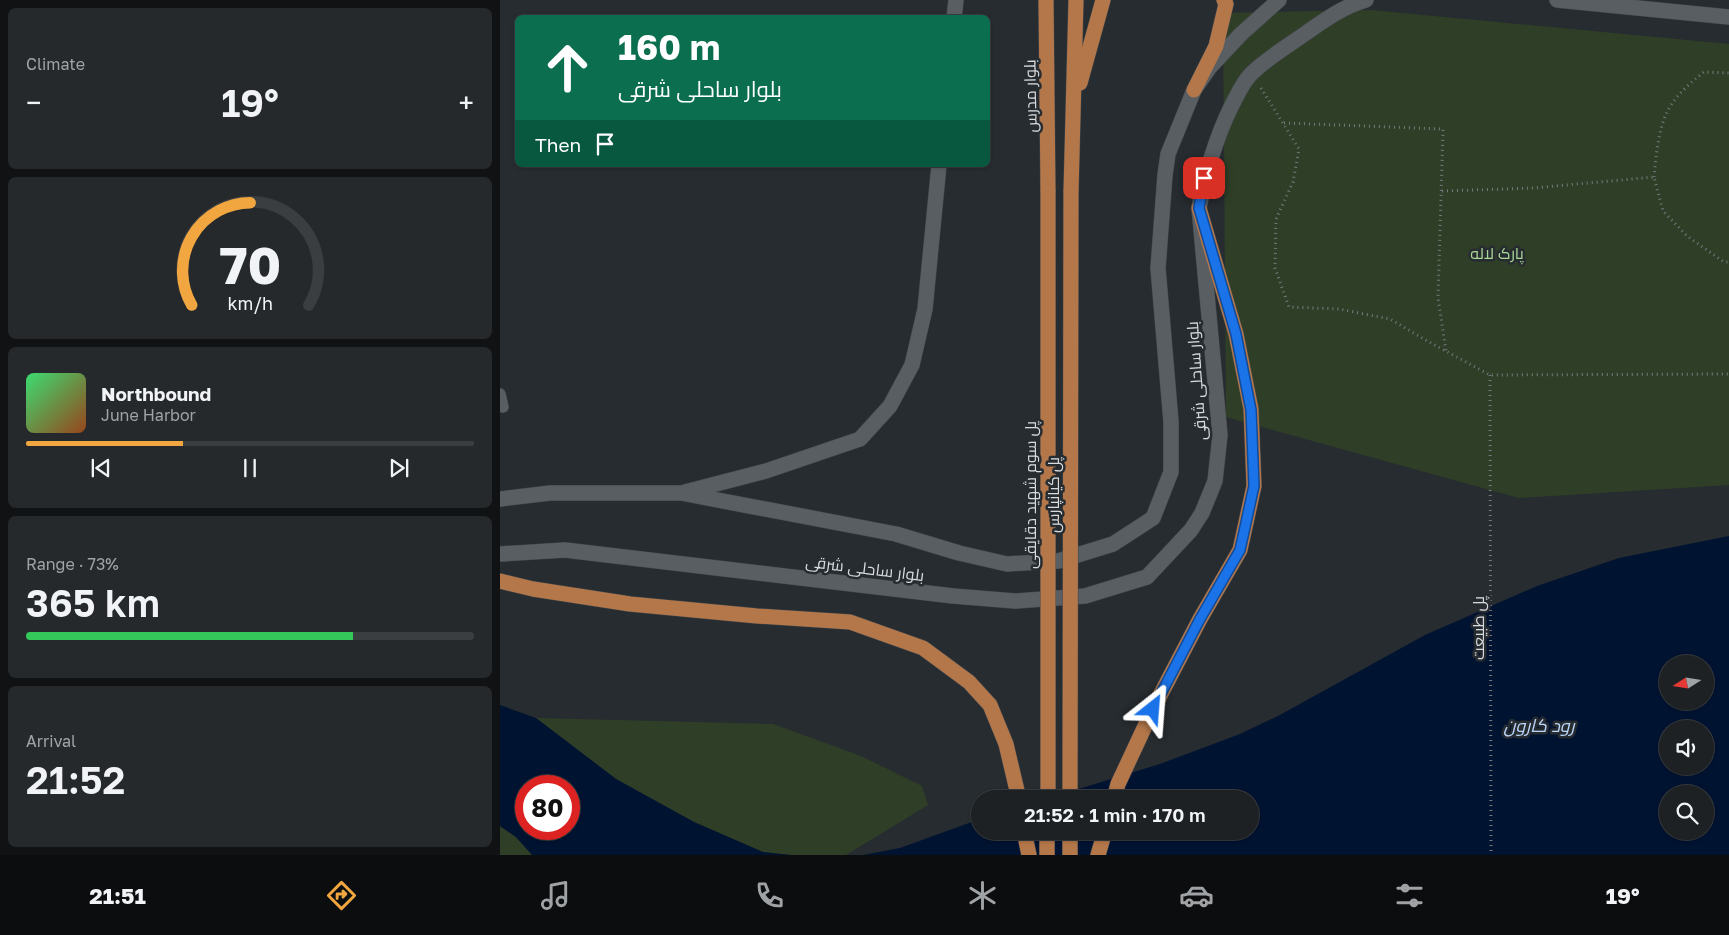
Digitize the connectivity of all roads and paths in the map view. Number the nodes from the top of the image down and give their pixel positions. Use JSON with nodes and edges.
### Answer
{"nodes":[{"id":1,"x":956,"y":0,"type":"edge"},
{"id":2,"x":1046,"y":0,"type":"edge"},
{"id":3,"x":1076,"y":0,"type":"edge"},
{"id":4,"x":1103,"y":0,"type":"edge"},
{"id":5,"x":1224,"y":0,"type":"edge"},
{"id":6,"x":1279,"y":0,"type":"edge"},
{"id":7,"x":1366,"y":0,"type":"edge"},
{"id":8,"x":1558,"y":0,"type":"edge"},
{"id":9,"x":954,"y":15,"type":"edge"},
{"id":10,"x":1729,"y":17,"type":"edge"},
{"id":11,"x":1252,"y":73,"type":"junction"},
{"id":12,"x":1729,"y":73,"type":"edge"},
{"id":13,"x":1194,"y":90,"type":"junction"},
{"id":14,"x":1073,"y":106,"type":"junction"},
{"id":15,"x":1283,"y":123,"type":"junction"},
{"id":16,"x":939,"y":167,"type":"edge"},
{"id":17,"x":1654,"y":178,"type":"junction"},
{"id":18,"x":1442,"y":191,"type":"junction"},
{"id":19,"x":1048,"y":192,"type":"joint"},
{"id":20,"x":1199,"y":208,"type":"junction"},
{"id":21,"x":1729,"y":262,"type":"edge"},
{"id":22,"x":1446,"y":352,"type":"junction"},
{"id":23,"x":1729,"y":374,"type":"edge"},
{"id":24,"x":1490,"y":375,"type":"junction"},
{"id":25,"x":500,"y":394,"type":"edge"},
{"id":26,"x":503,"y":407,"type":"dead end"},
{"id":27,"x":681,"y":493,"type":"junction"},
{"id":28,"x":500,"y":499,"type":"edge"},
{"id":29,"x":500,"y":554,"type":"edge"},
{"id":30,"x":500,"y":581,"type":"edge"},
{"id":31,"x":1017,"y":790,"type":"edge"},
{"id":32,"x":1048,"y":790,"type":"edge"},
{"id":33,"x":1070,"y":790,"type":"edge"},
{"id":34,"x":1116,"y":790,"type":"edge"},
{"id":35,"x":1026,"y":840,"type":"edge"},
{"id":36,"x":1048,"y":840,"type":"edge"},
{"id":37,"x":1070,"y":840,"type":"edge"},
{"id":38,"x":1102,"y":840,"type":"edge"},
{"id":39,"x":1029,"y":855,"type":"edge"},
{"id":40,"x":1047,"y":855,"type":"edge"},
{"id":41,"x":1070,"y":855,"type":"edge"},
{"id":42,"x":1098,"y":855,"type":"edge"},
{"id":43,"x":1491,"y":855,"type":"edge"}],
"edges":[{"from":1,"to":9,"type":"main road"},
{"from":2,"to":19,"type":"highway","name":"بلوار مدرس"},
{"from":3,"to":14,"type":"highway"},
{"from":4,"to":14,"type":"highway"},
{"from":5,"to":13,"type":"highway"},
{"from":6,"to":13,"type":"main road","name":"بلوار ساحلی شرقی"},
{"from":7,"to":11,"type":"main road","name":"بلوار ساحلی شرقی"},
{"from":8,"to":10,"type":"main road"},
{"from":11,"to":15,"type":"path"},
{"from":11,"to":20,"type":"main road","name":"بلوار ساحلی شرقی"},
{"from":12,"to":17,"type":"path"},
{"from":13,"to":27,"type":"main road","name":"بلوار ساحلی شرقی"},
{"from":14,"to":33,"type":"highway","name":"پل کیانپارس","bridge":true},
{"from":15,"to":18,"type":"path"},
{"from":15,"to":22,"type":"path"},
{"from":16,"to":27,"type":"main road"},
{"from":17,"to":18,"type":"path"},
{"from":17,"to":21,"type":"path"},
{"from":18,"to":22,"type":"path"},
{"from":19,"to":32,"type":"highway","name":"پل سوم شهید دقایقی","bridge":true},
{"from":20,"to":29,"type":"main road","name":"بلوار ساحلی شرقی"},
{"from":20,"to":34,"type":"highway"},
{"from":22,"to":24,"type":"path"},
{"from":23,"to":24,"type":"path"},
{"from":24,"to":43,"type":"path","name":"پل طبیعت"},
{"from":25,"to":26,"type":"lane"},
{"from":27,"to":28,"type":"main road","name":"بلوار ساحلی شرقی"},
{"from":30,"to":31,"type":"highway"},
{"from":35,"to":39,"type":"highway"},
{"from":36,"to":40,"type":"highway"},
{"from":37,"to":41,"type":"highway"},
{"from":38,"to":42,"type":"highway"}]}
